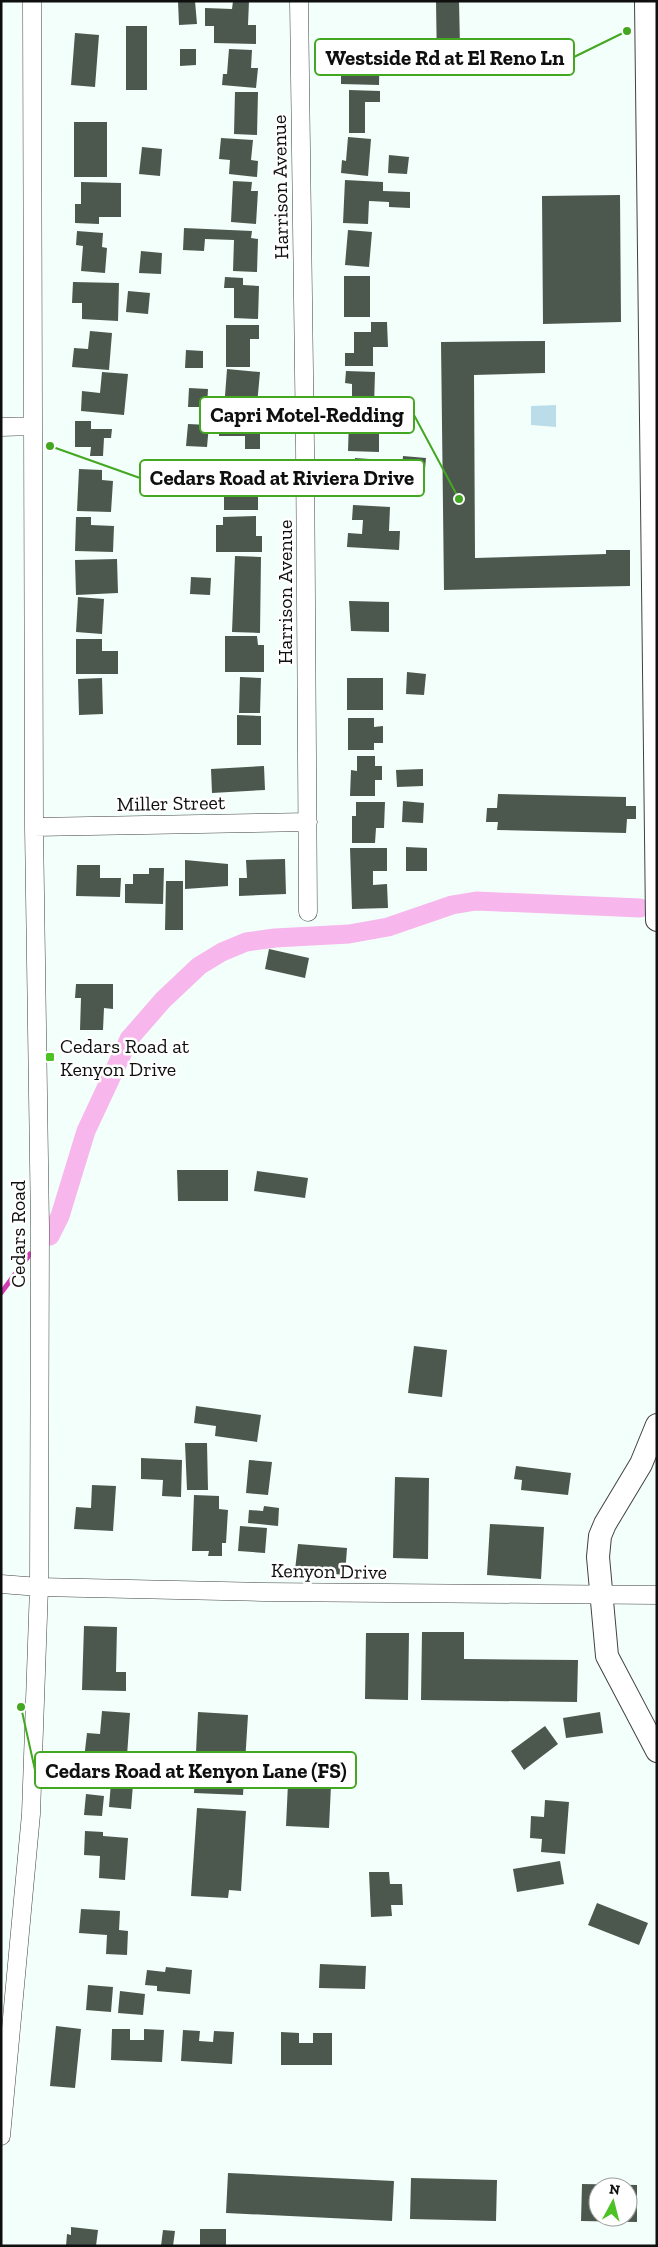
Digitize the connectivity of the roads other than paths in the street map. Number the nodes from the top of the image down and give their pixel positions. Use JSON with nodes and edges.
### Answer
{"nodes":[{"id":1,"x":32,"y":1,"type":"edge"},
{"id":2,"x":299,"y":1,"type":"edge"},
{"id":3,"x":646,"y":1,"type":"edge"},
{"id":4,"x":33,"y":426,"type":"junction"},
{"id":5,"x":1,"y":427,"type":"edge"},
{"id":6,"x":308,"y":822,"type":"junction"},
{"id":7,"x":34,"y":827,"type":"junction"},
{"id":8,"x":656,"y":891,"type":"edge"},
{"id":9,"x":308,"y":912,"type":"dead end"},
{"id":10,"x":657,"y":920,"type":"edge"},
{"id":11,"x":657,"y":1425,"type":"edge"},
{"id":12,"x":1,"y":1584,"type":"edge"},
{"id":13,"x":39,"y":1587,"type":"junction"},
{"id":14,"x":657,"y":1595,"type":"edge"},
{"id":15,"x":600,"y":1596,"type":"junction"},
{"id":16,"x":657,"y":1751,"type":"edge"},
{"id":17,"x":1,"y":2136,"type":"edge"}],
"edges":[{"from":1,"to":4,"type":"street","name":"Cedars Road"},
{"from":2,"to":6,"type":"street","name":"Harrison Avenue"},
{"from":3,"to":8,"type":"street"},
{"from":4,"to":5,"type":"street"},
{"from":4,"to":7,"type":"street","name":"Cedars Road"},
{"from":6,"to":7,"type":"street","name":"Miller Street"},
{"from":6,"to":9,"type":"street","name":"Harrison Avenue"},
{"from":7,"to":13,"type":"street","name":"Cedars Road"},
{"from":8,"to":10,"type":"street"},
{"from":11,"to":15,"type":"street"},
{"from":12,"to":13,"type":"street","name":"Kenyon Drive"},
{"from":13,"to":15,"type":"street","name":"Kenyon Drive"},
{"from":13,"to":17,"type":"street","name":"Cedars Road"},
{"from":14,"to":15,"type":"street","name":"Kenyon Drive"},
{"from":15,"to":16,"type":"street"}]}
